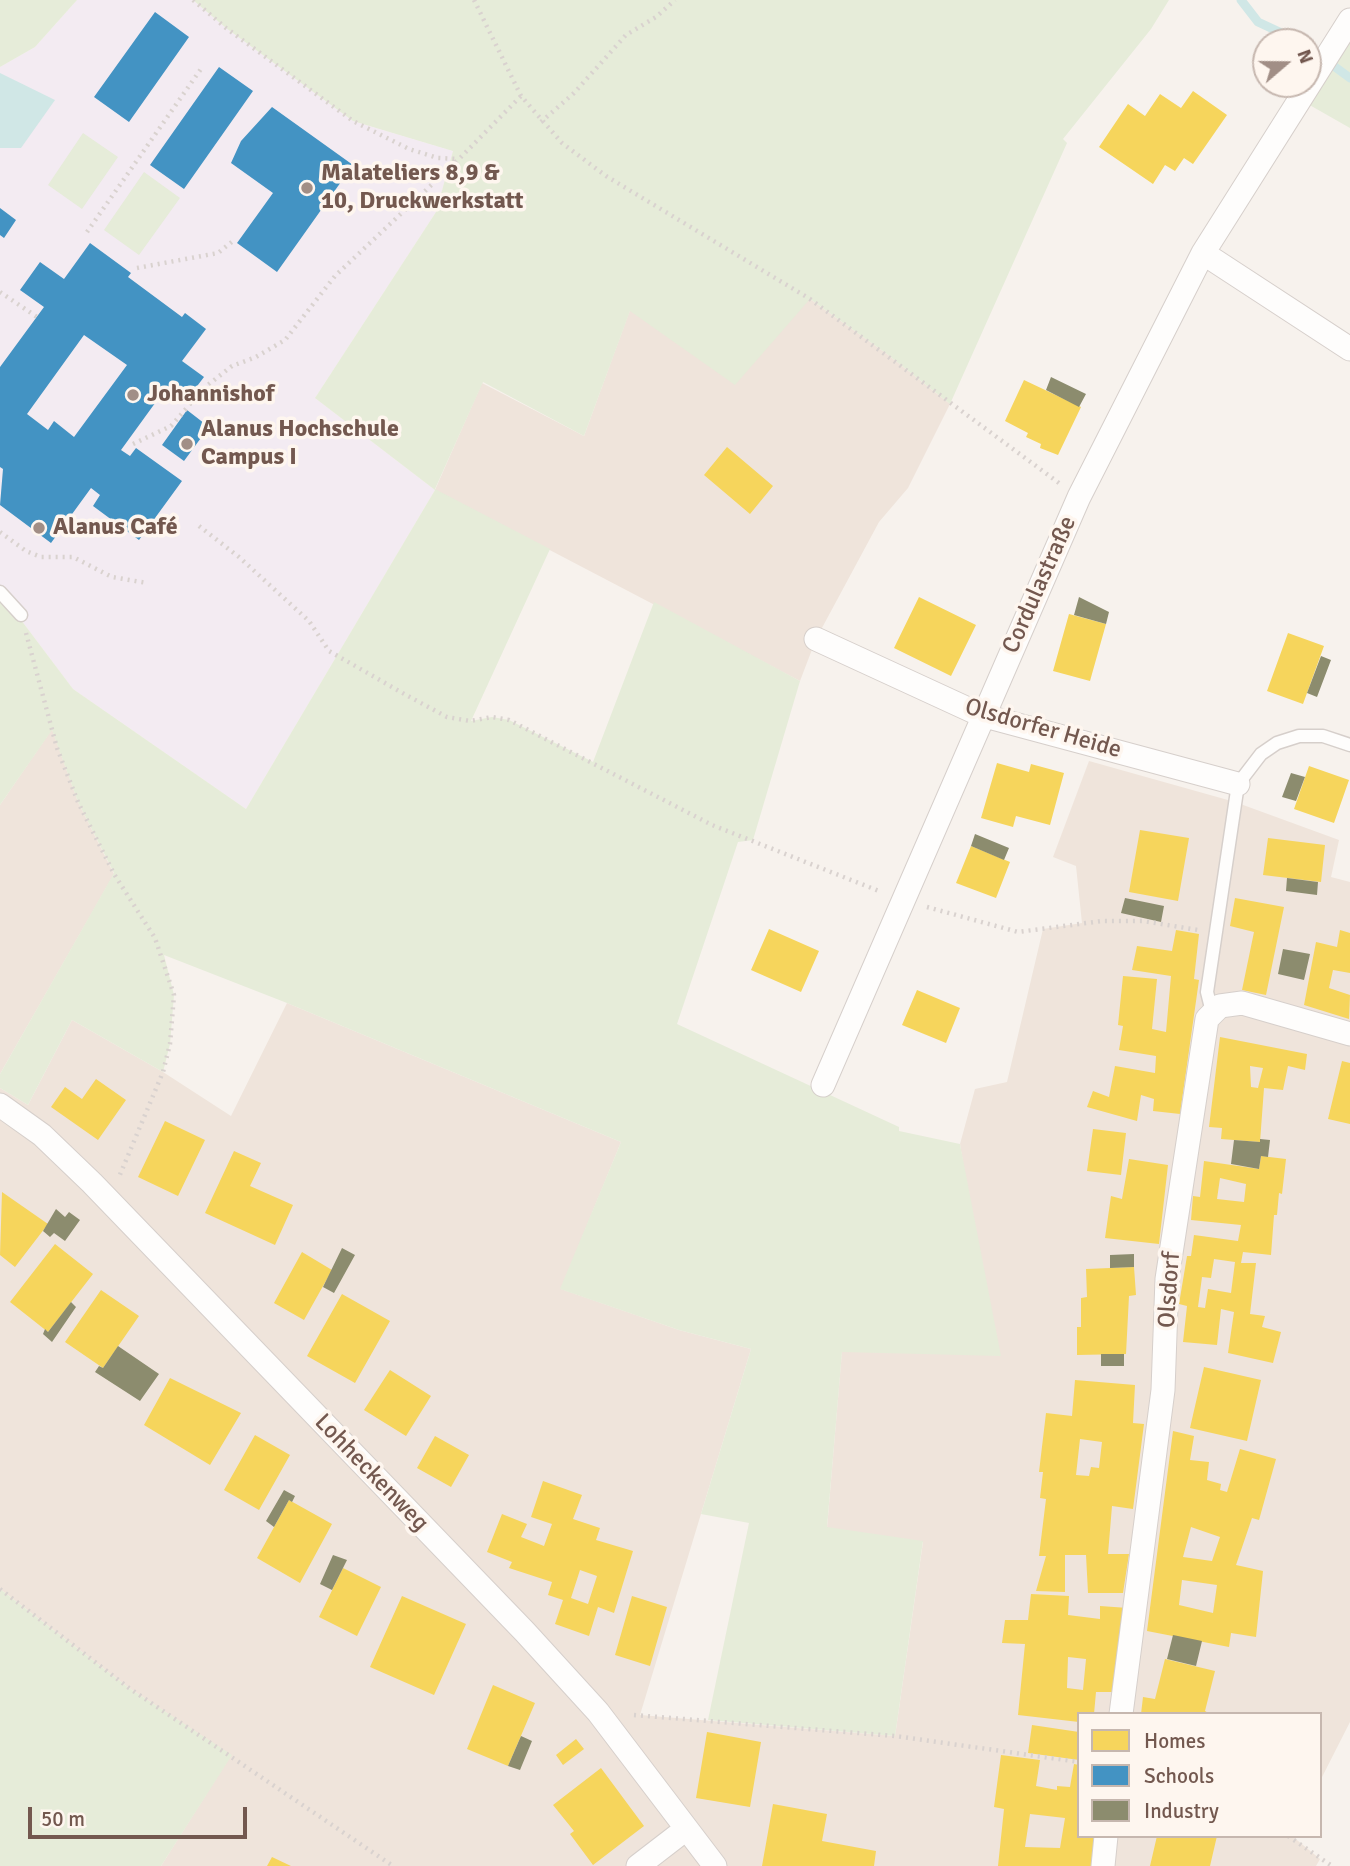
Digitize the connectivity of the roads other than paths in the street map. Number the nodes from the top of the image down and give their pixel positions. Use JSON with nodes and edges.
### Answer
{"nodes":[{"id":1,"x":1350,"y":20,"type":"edge"},
{"id":2,"x":1203,"y":253,"type":"junction"},
{"id":3,"x":1350,"y":349,"type":"edge"},
{"id":4,"x":0,"y":592,"type":"edge"},
{"id":5,"x":21,"y":615,"type":"road end"},
{"id":6,"x":816,"y":639,"type":"dead end"},
{"id":7,"x":981,"y":715,"type":"junction"},
{"id":8,"x":1350,"y":746,"type":"edge"},
{"id":9,"x":1236,"y":793,"type":"junction"},
{"id":10,"x":1212,"y":1012,"type":"junction"},
{"id":11,"x":1350,"y":1034,"type":"edge"},
{"id":12,"x":823,"y":1085,"type":"dead end"},
{"id":13,"x":0,"y":1105,"type":"edge"},
{"id":14,"x":1121,"y":1712,"type":"edge"},
{"id":15,"x":686,"y":1829,"type":"junction"},
{"id":16,"x":1106,"y":1838,"type":"edge"},
{"id":17,"x":638,"y":1866,"type":"edge"},
{"id":18,"x":715,"y":1866,"type":"edge"},
{"id":19,"x":1103,"y":1866,"type":"edge"}],
"edges":[{"from":1,"to":2,"type":"street","name":"Cordulastraße"},
{"from":2,"to":3,"type":"street"},
{"from":2,"to":7,"type":"street","name":"Cordulastraße"},
{"from":4,"to":5,"type":"lane"},
{"from":6,"to":7,"type":"street","name":"Olsdorfer Heide"},
{"from":7,"to":9,"type":"street","name":"Olsdorfer Heide"},
{"from":7,"to":12,"type":"street","name":"Cordulastraße"},
{"from":8,"to":9,"type":"lane"},
{"from":9,"to":10,"type":"lane"},
{"from":10,"to":11,"type":"street"},
{"from":10,"to":14,"type":"street","name":"Olsdorf"},
{"from":13,"to":15,"type":"street","name":"Lohheckenweg"},
{"from":15,"to":17,"type":"street"},
{"from":15,"to":18,"type":"street","name":"Lohheckenweg"},
{"from":16,"to":19,"type":"street"}]}
